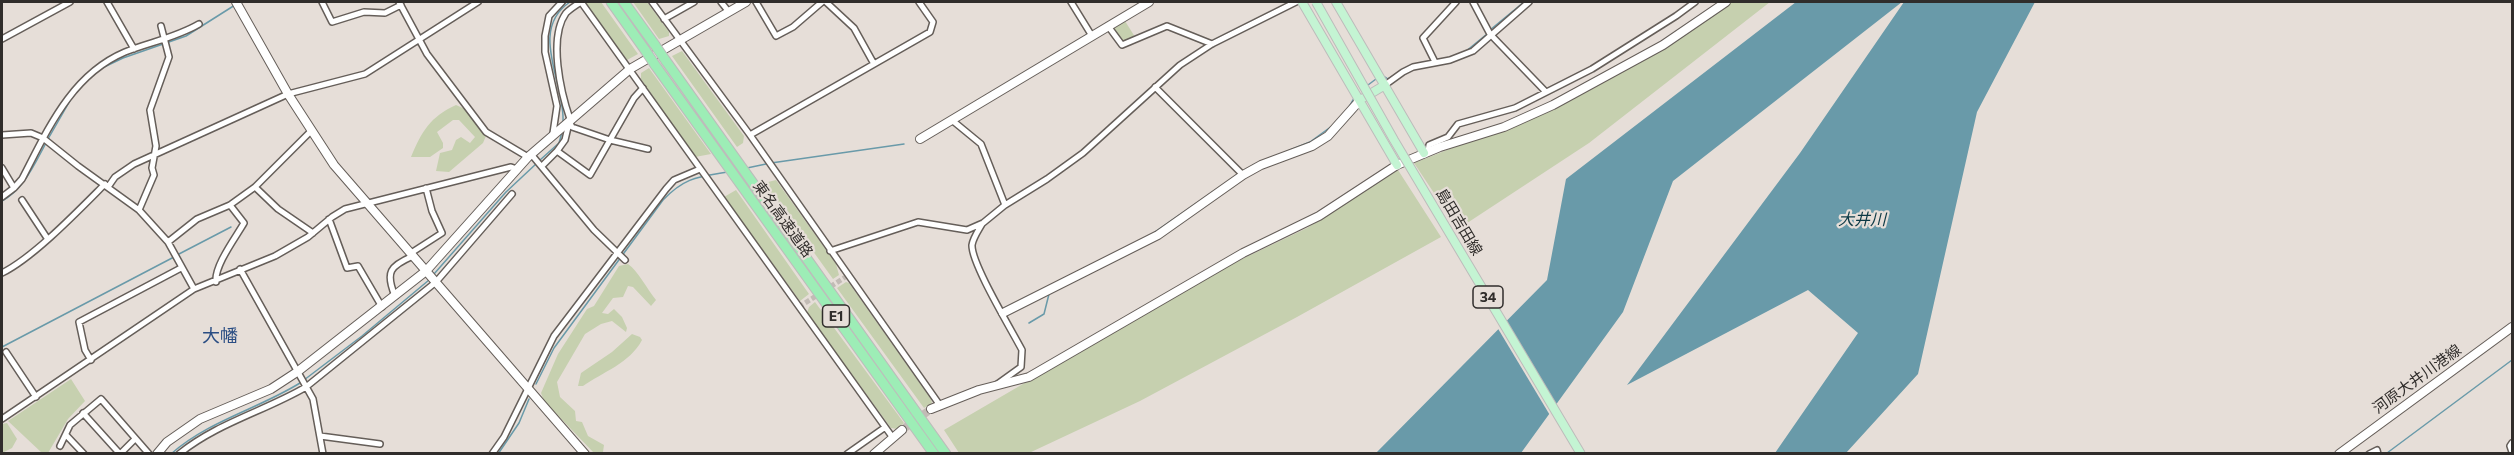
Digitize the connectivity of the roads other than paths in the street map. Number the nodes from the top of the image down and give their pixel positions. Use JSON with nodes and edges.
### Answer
{"nodes":[{"id":1,"x":70,"y":2,"type":"edge"},
{"id":2,"x":107,"y":2,"type":"edge"},
{"id":3,"x":322,"y":2,"type":"edge"},
{"id":4,"x":478,"y":2,"type":"edge"},
{"id":5,"x":562,"y":2,"type":"edge"},
{"id":6,"x":581,"y":2,"type":"edge"},
{"id":7,"x":611,"y":2,"type":"edge"},
{"id":8,"x":624,"y":2,"type":"edge"},
{"id":9,"x":652,"y":2,"type":"edge"},
{"id":10,"x":694,"y":2,"type":"edge"},
{"id":11,"x":721,"y":2,"type":"edge"},
{"id":12,"x":746,"y":2,"type":"edge"},
{"id":13,"x":756,"y":2,"type":"edge"},
{"id":14,"x":824,"y":2,"type":"edge"},
{"id":15,"x":919,"y":2,"type":"edge"},
{"id":16,"x":1071,"y":2,"type":"edge"},
{"id":17,"x":1149,"y":2,"type":"edge"},
{"id":18,"x":1296,"y":2,"type":"edge"},
{"id":19,"x":1302,"y":2,"type":"edge"},
{"id":20,"x":1316,"y":2,"type":"edge"},
{"id":21,"x":1336,"y":2,"type":"edge"},
{"id":22,"x":1456,"y":2,"type":"edge"},
{"id":23,"x":1473,"y":2,"type":"edge"},
{"id":24,"x":1529,"y":2,"type":"edge"},
{"id":25,"x":1695,"y":2,"type":"edge"},
{"id":26,"x":1726,"y":2,"type":"edge"},
{"id":27,"x":400,"y":3,"type":"edge"},
{"id":28,"x":238,"y":4,"type":"edge"},
{"id":29,"x":729,"y":12,"type":"junction"},
{"id":30,"x":664,"y":19,"type":"junction"},
{"id":31,"x":199,"y":24,"type":"dead end"},
{"id":32,"x":161,"y":26,"type":"dead end"},
{"id":33,"x":1108,"y":26,"type":"junction"},
{"id":34,"x":1489,"y":32,"type":"junction"},
{"id":35,"x":1092,"y":36,"type":"junction"},
{"id":36,"x":420,"y":38,"type":"junction"},
{"id":37,"x":2,"y":39,"type":"edge"},
{"id":38,"x":166,"y":39,"type":"junction"},
{"id":39,"x":680,"y":41,"type":"junction"},
{"id":40,"x":1212,"y":44,"type":"junction"},
{"id":41,"x":134,"y":49,"type":"junction"},
{"id":42,"x":1434,"y":60,"type":"junction"},
{"id":43,"x":874,"y":64,"type":"junction"},
{"id":44,"x":630,"y":69,"type":"junction"},
{"id":45,"x":1381,"y":79,"type":"junction"},
{"id":46,"x":1155,"y":87,"type":"junction"},
{"id":47,"x":644,"y":88,"type":"junction"},
{"id":48,"x":1545,"y":91,"type":"junction"},
{"id":49,"x":288,"y":94,"type":"junction"},
{"id":50,"x":1358,"y":95,"type":"junction"},
{"id":51,"x":569,"y":121,"type":"junction"},
{"id":52,"x":953,"y":121,"type":"junction"},
{"id":53,"x":311,"y":131,"type":"junction"},
{"id":54,"x":553,"y":134,"type":"junction"},
{"id":55,"x":2,"y":135,"type":"edge"},
{"id":56,"x":750,"y":135,"type":"junction"},
{"id":57,"x":44,"y":138,"type":"junction"},
{"id":58,"x":920,"y":139,"type":"dead end"},
{"id":59,"x":610,"y":140,"type":"junction"},
{"id":60,"x":648,"y":149,"type":"dead end"},
{"id":61,"x":557,"y":152,"type":"junction"},
{"id":62,"x":1426,"y":152,"type":"junction"},
{"id":63,"x":154,"y":154,"type":"junction"},
{"id":64,"x":532,"y":156,"type":"junction"},
{"id":65,"x":541,"y":165,"type":"junction"},
{"id":66,"x":1397,"y":165,"type":"junction"},
{"id":67,"x":2,"y":168,"type":"edge"},
{"id":68,"x":517,"y":169,"type":"junction"},
{"id":69,"x":701,"y":171,"type":"junction"},
{"id":70,"x":1241,"y":173,"type":"junction"},
{"id":71,"x":106,"y":186,"type":"junction"},
{"id":72,"x":14,"y":188,"type":"junction"},
{"id":73,"x":255,"y":188,"type":"junction"},
{"id":74,"x":426,"y":188,"type":"junction"},
{"id":75,"x":512,"y":194,"type":"dead end"},
{"id":76,"x":2,"y":197,"type":"edge"},
{"id":77,"x":22,"y":200,"type":"dead end"},
{"id":78,"x":366,"y":203,"type":"junction"},
{"id":79,"x":230,"y":205,"type":"junction"},
{"id":80,"x":1005,"y":205,"type":"junction"},
{"id":81,"x":139,"y":210,"type":"junction"},
{"id":82,"x":329,"y":219,"type":"junction"},
{"id":83,"x":983,"y":223,"type":"junction"},
{"id":84,"x":313,"y":233,"type":"junction"},
{"id":85,"x":47,"y":238,"type":"junction"},
{"id":86,"x":168,"y":242,"type":"junction"},
{"id":87,"x":830,"y":250,"type":"junction"},
{"id":88,"x":617,"y":253,"type":"junction"},
{"id":89,"x":412,"y":255,"type":"junction"},
{"id":90,"x":624,"y":259,"type":"dead end"},
{"id":91,"x":182,"y":268,"type":"junction"},
{"id":92,"x":240,"y":270,"type":"junction"},
{"id":93,"x":426,"y":271,"type":"junction"},
{"id":94,"x":2,"y":273,"type":"edge"},
{"id":95,"x":216,"y":282,"type":"junction"},
{"id":96,"x":436,"y":282,"type":"junction"},
{"id":97,"x":194,"y":289,"type":"junction"},
{"id":98,"x":395,"y":296,"type":"junction"},
{"id":99,"x":382,"y":307,"type":"junction"},
{"id":100,"x":1003,"y":313,"type":"junction"},
{"id":101,"x":2512,"y":327,"type":"edge"},
{"id":102,"x":6,"y":351,"type":"dead end"},
{"id":103,"x":91,"y":360,"type":"junction"},
{"id":104,"x":299,"y":375,"type":"junction"},
{"id":105,"x":306,"y":386,"type":"junction"},
{"id":106,"x":994,"y":387,"type":"junction"},
{"id":107,"x":528,"y":388,"type":"junction"},
{"id":108,"x":36,"y":397,"type":"junction"},
{"id":109,"x":939,"y":404,"type":"junction"},
{"id":110,"x":931,"y":409,"type":"tunnel mouth"},
{"id":111,"x":83,"y":414,"type":"junction"},
{"id":112,"x":2,"y":419,"type":"edge"},
{"id":113,"x":884,"y":428,"type":"junction"},
{"id":114,"x":902,"y":430,"type":"tunnel mouth"},
{"id":115,"x":66,"y":435,"type":"junction"},
{"id":116,"x":320,"y":436,"type":"junction"},
{"id":117,"x":892,"y":438,"type":"junction"},
{"id":118,"x":135,"y":439,"type":"junction"},
{"id":119,"x":2512,"y":443,"type":"edge"},
{"id":120,"x":380,"y":444,"type":"dead end"},
{"id":121,"x":60,"y":446,"type":"dead end"},
{"id":122,"x":934,"y":448,"type":"edge"},
{"id":123,"x":2512,"y":452,"type":"edge"},
{"id":124,"x":84,"y":453,"type":"edge"},
{"id":125,"x":120,"y":453,"type":"edge"},
{"id":126,"x":149,"y":453,"type":"edge"},
{"id":127,"x":157,"y":453,"type":"edge"},
{"id":128,"x":179,"y":453,"type":"edge"},
{"id":129,"x":323,"y":453,"type":"edge"},
{"id":130,"x":492,"y":453,"type":"edge"},
{"id":131,"x":585,"y":453,"type":"edge"},
{"id":132,"x":847,"y":453,"type":"edge"},
{"id":133,"x":874,"y":453,"type":"edge"},
{"id":134,"x":946,"y":453,"type":"edge"},
{"id":135,"x":1581,"y":453,"type":"edge"},
{"id":136,"x":2339,"y":453,"type":"edge"},
{"id":137,"x":2369,"y":453,"type":"edge"},
{"id":138,"x":2378,"y":453,"type":"edge"}],
"edges":[{"from":1,"to":37,"type":"street"},
{"from":2,"to":41,"type":"street"},
{"from":3,"to":27,"type":"street"},
{"from":4,"to":36,"type":"street"},
{"from":5,"to":54,"type":"street"},
{"from":6,"to":44,"type":"street"},
{"from":6,"to":51,"type":"street"},
{"from":7,"to":122,"type":"highway","name":"東名高速道路","number":"E1","bridge":true},
{"from":8,"to":122,"type":"highway","name":"東名高速道路","number":"E1","bridge":true},
{"from":9,"to":30,"type":"street"},
{"from":10,"to":30,"type":"street"},
{"from":11,"to":29,"type":"street"},
{"from":12,"to":29,"type":"street"},
{"from":13,"to":14,"type":"street"},
{"from":14,"to":43,"type":"street"},
{"from":15,"to":43,"type":"street"},
{"from":16,"to":35,"type":"street"},
{"from":17,"to":33,"type":"street"},
{"from":18,"to":40,"type":"street"},
{"from":19,"to":50,"type":"main road"},
{"from":20,"to":135,"type":"main road","name":"島田吉田線","number":"34","bridge":true},
{"from":21,"to":45,"type":"main road"},
{"from":22,"to":42,"type":"street"},
{"from":23,"to":34,"type":"street"},
{"from":24,"to":34,"type":"street"},
{"from":25,"to":48,"type":"street"},
{"from":26,"to":62,"type":"street"},
{"from":27,"to":36,"type":"street"},
{"from":28,"to":49,"type":"street"},
{"from":29,"to":39,"type":"street"},
{"from":30,"to":39,"type":"street"},
{"from":31,"to":38,"type":"street"},
{"from":32,"to":38,"type":"street"},
{"from":33,"to":35,"type":"street"},
{"from":33,"to":40,"type":"street"},
{"from":34,"to":42,"type":"street"},
{"from":34,"to":48,"type":"street"},
{"from":35,"to":52,"type":"street"},
{"from":36,"to":49,"type":"street"},
{"from":36,"to":64,"type":"street"},
{"from":38,"to":41,"type":"street"},
{"from":38,"to":63,"type":"street"},
{"from":39,"to":44,"type":"street"},
{"from":39,"to":56,"type":"street"},
{"from":40,"to":46,"type":"street"},
{"from":41,"to":57,"type":"street"},
{"from":42,"to":45,"type":"street"},
{"from":43,"to":56,"type":"street"},
{"from":44,"to":47,"type":"street"},
{"from":44,"to":51,"type":"street"},
{"from":45,"to":50,"type":"main road"},
{"from":45,"to":62,"type":"main road"},
{"from":46,"to":70,"type":"street"},
{"from":46,"to":80,"type":"street"},
{"from":47,"to":59,"type":"street"},
{"from":47,"to":69,"type":"street"},
{"from":48,"to":62,"type":"street"},
{"from":49,"to":53,"type":"street"},
{"from":49,"to":63,"type":"street"},
{"from":50,"to":66,"type":"main road"},
{"from":50,"to":70,"type":"street"},
{"from":51,"to":54,"type":"street"},
{"from":51,"to":59,"type":"street"},
{"from":51,"to":61,"type":"street"},
{"from":52,"to":58,"type":"street"},
{"from":52,"to":80,"type":"street"},
{"from":53,"to":73,"type":"street"},
{"from":53,"to":78,"type":"street"},
{"from":54,"to":64,"type":"street"},
{"from":55,"to":57,"type":"street"},
{"from":56,"to":87,"type":"street"},
{"from":57,"to":71,"type":"street"},
{"from":57,"to":72,"type":"street"},
{"from":59,"to":60,"type":"street"},
{"from":59,"to":61,"type":"street"},
{"from":61,"to":65,"type":"street"},
{"from":62,"to":66,"type":"street"},
{"from":63,"to":71,"type":"street"},
{"from":63,"to":81,"type":"street"},
{"from":64,"to":65,"type":"street"},
{"from":64,"to":68,"type":"street"},
{"from":65,"to":88,"type":"street"},
{"from":66,"to":106,"type":"street"},
{"from":67,"to":72,"type":"street"},
{"from":68,"to":74,"type":"street"},
{"from":68,"to":93,"type":"street"},
{"from":69,"to":88,"type":"street"},
{"from":69,"to":113,"type":"street"},
{"from":70,"to":100,"type":"street"},
{"from":71,"to":81,"type":"street"},
{"from":71,"to":85,"type":"street"},
{"from":72,"to":76,"type":"street"},
{"from":73,"to":79,"type":"street"},
{"from":73,"to":84,"type":"street"},
{"from":74,"to":78,"type":"street"},
{"from":74,"to":89,"type":"street"},
{"from":75,"to":96,"type":"street"},
{"from":77,"to":85,"type":"street"},
{"from":78,"to":82,"type":"street"},
{"from":78,"to":89,"type":"street"},
{"from":79,"to":86,"type":"street"},
{"from":79,"to":95,"type":"street"},
{"from":80,"to":83,"type":"street"},
{"from":81,"to":86,"type":"street"},
{"from":82,"to":84,"type":"street"},
{"from":82,"to":99,"type":"street"},
{"from":83,"to":87,"type":"street"},
{"from":83,"to":100,"type":"street"},
{"from":84,"to":92,"type":"street"},
{"from":85,"to":94,"type":"street"},
{"from":86,"to":91,"type":"street"},
{"from":87,"to":109,"type":"street"},
{"from":88,"to":90,"type":"street"},
{"from":88,"to":107,"type":"street"},
{"from":89,"to":93,"type":"street"},
{"from":89,"to":98,"type":"street"},
{"from":91,"to":97,"type":"street"},
{"from":91,"to":103,"type":"street"},
{"from":92,"to":95,"type":"street"},
{"from":92,"to":104,"type":"street"},
{"from":93,"to":96,"type":"street"},
{"from":93,"to":98,"type":"street"},
{"from":95,"to":97,"type":"street"},
{"from":96,"to":105,"type":"street"},
{"from":96,"to":107,"type":"street"},
{"from":97,"to":103,"type":"street"},
{"from":98,"to":99,"type":"street"},
{"from":99,"to":104,"type":"street"},
{"from":100,"to":106,"type":"street"},
{"from":101,"to":136,"type":"street","name":"河原大井川港線"},
{"from":102,"to":108,"type":"street"},
{"from":103,"to":108,"type":"street"},
{"from":104,"to":105,"type":"street"},
{"from":104,"to":127,"type":"street"},
{"from":105,"to":116,"type":"street"},
{"from":105,"to":128,"type":"street"},
{"from":106,"to":109,"type":"street"},
{"from":107,"to":130,"type":"street"},
{"from":107,"to":131,"type":"street"},
{"from":108,"to":112,"type":"street"},
{"from":109,"to":110,"type":"street"},
{"from":111,"to":115,"type":"street"},
{"from":111,"to":118,"type":"street"},
{"from":111,"to":125,"type":"street"},
{"from":113,"to":117,"type":"street"},
{"from":113,"to":132,"type":"street"},
{"from":114,"to":117,"type":"street"},
{"from":115,"to":121,"type":"street"},
{"from":115,"to":124,"type":"street"},
{"from":116,"to":120,"type":"street"},
{"from":116,"to":129,"type":"street"},
{"from":117,"to":133,"type":"street"},
{"from":118,"to":125,"type":"street"},
{"from":118,"to":126,"type":"street"},
{"from":119,"to":123,"type":"street"},
{"from":122,"to":134,"type":"highway","name":"東名高速道路","number":"E1"},
{"from":137,"to":138,"type":"street"}]}
